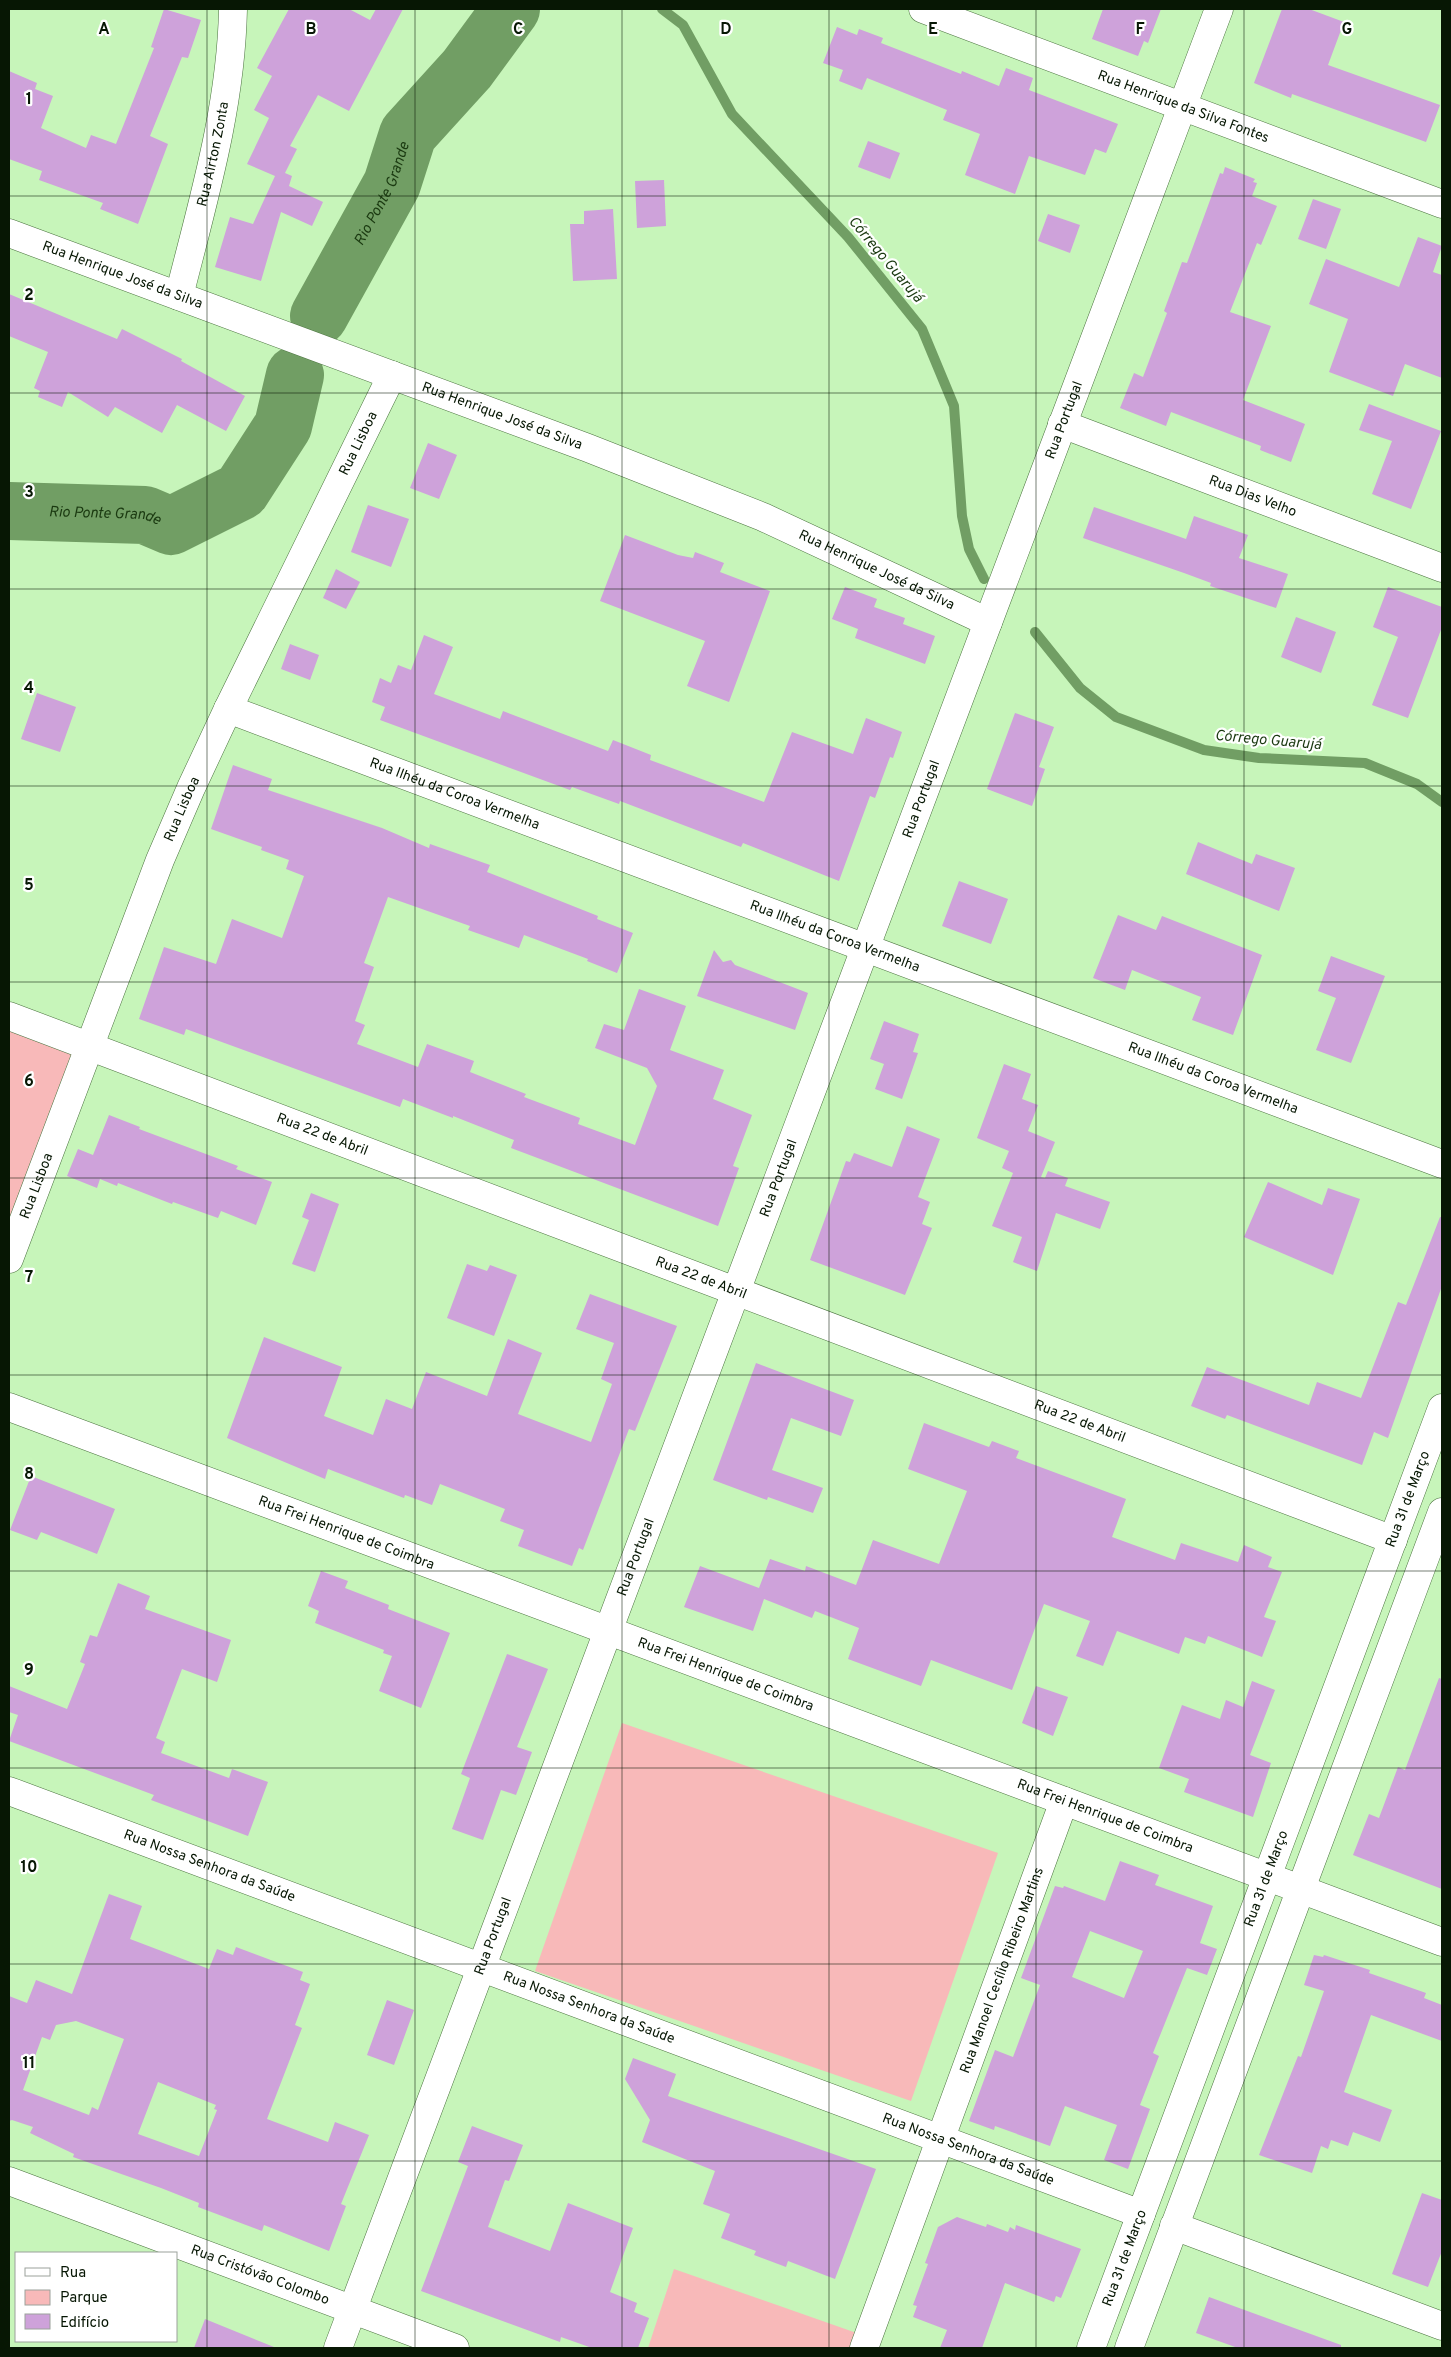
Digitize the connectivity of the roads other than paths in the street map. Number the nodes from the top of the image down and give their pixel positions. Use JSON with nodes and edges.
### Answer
{"nodes":[{"id":1,"x":233,"y":9,"type":"edge"},
{"id":2,"x":923,"y":9,"type":"edge"},
{"id":3,"x":1218,"y":9,"type":"edge"},
{"id":4,"x":1182,"y":106,"type":"junction"},
{"id":5,"x":1442,"y":204,"type":"edge"},
{"id":6,"x":9,"y":233,"type":"edge"},
{"id":7,"x":179,"y":296,"type":"junction"},
{"id":8,"x":392,"y":375,"type":"junction"},
{"id":9,"x":1062,"y":424,"type":"junction"},
{"id":10,"x":1442,"y":568,"type":"edge"},
{"id":11,"x":988,"y":622,"type":"junction"},
{"id":12,"x":228,"y":709,"type":"junction"},
{"id":13,"x":865,"y":948,"type":"junction"},
{"id":14,"x":9,"y":1016,"type":"edge"},
{"id":15,"x":90,"y":1047,"type":"junction"},
{"id":16,"x":1442,"y":1164,"type":"edge"},
{"id":17,"x":9,"y":1259,"type":"edge"},
{"id":18,"x":736,"y":1292,"type":"junction"},
{"id":19,"x":9,"y":1407,"type":"edge"},
{"id":20,"x":1442,"y":1408,"type":"edge"},
{"id":21,"x":1442,"y":1512,"type":"edge"},
{"id":22,"x":1393,"y":1540,"type":"junction"},
{"id":23,"x":1435,"y":1556,"type":"edge"},
{"id":24,"x":608,"y":1631,"type":"junction"},
{"id":25,"x":9,"y":1791,"type":"edge"},
{"id":26,"x":1064,"y":1801,"type":"junction"},
{"id":27,"x":1267,"y":1876,"type":"junction"},
{"id":28,"x":1301,"y":1889,"type":"junction"},
{"id":29,"x":1442,"y":1942,"type":"edge"},
{"id":30,"x":482,"y":1967,"type":"junction"},
{"id":31,"x":940,"y":2139,"type":"junction"},
{"id":32,"x":9,"y":2181,"type":"edge"},
{"id":33,"x":1141,"y":2214,"type":"junction"},
{"id":34,"x":1174,"y":2226,"type":"junction"},
{"id":35,"x":352,"y":2310,"type":"junction"},
{"id":36,"x":1442,"y":2326,"type":"edge"},
{"id":37,"x":338,"y":2348,"type":"edge"},
{"id":38,"x":455,"y":2348,"type":"edge"},
{"id":39,"x":864,"y":2348,"type":"edge"},
{"id":40,"x":1091,"y":2348,"type":"edge"},
{"id":41,"x":1128,"y":2348,"type":"edge"}],
"edges":[{"from":1,"to":7,"type":"street","name":"Rua Airton Zonta"},
{"from":2,"to":4,"type":"street","name":"Rua Henrique da Silva Fontes"},
{"from":3,"to":4,"type":"street","name":"Rua Portugal"},
{"from":4,"to":5,"type":"street","name":"Rua Henrique da Silva Fontes"},
{"from":4,"to":9,"type":"street","name":"Rua Portugal"},
{"from":6,"to":7,"type":"street","name":"Rua Henrique José da Silva"},
{"from":7,"to":8,"type":"street","name":"Rua Henrique José da Silva"},
{"from":8,"to":11,"type":"street","name":"Rua Henrique José da Silva"},
{"from":8,"to":12,"type":"street","name":"Rua Lisboa"},
{"from":9,"to":10,"type":"street","name":"Rua Dias Velho"},
{"from":9,"to":11,"type":"street","name":"Rua Portugal"},
{"from":11,"to":13,"type":"street","name":"Rua Portugal"},
{"from":12,"to":13,"type":"street","name":"Rua Ilhéu da Coroa Vermelha"},
{"from":12,"to":15,"type":"street","name":"Rua Lisboa"},
{"from":13,"to":16,"type":"street","name":"Rua Ilhéu da Coroa Vermelha"},
{"from":13,"to":18,"type":"street","name":"Rua Portugal"},
{"from":14,"to":15,"type":"street","name":"Rua 22 de Abril"},
{"from":15,"to":17,"type":"street","name":"Rua Lisboa"},
{"from":15,"to":18,"type":"street","name":"Rua 22 de Abril"},
{"from":18,"to":22,"type":"street","name":"Rua 22 de Abril"},
{"from":18,"to":24,"type":"street","name":"Rua Portugal"},
{"from":19,"to":24,"type":"street","name":"Rua Frei Henrique de Coimbra"},
{"from":20,"to":22,"type":"street","name":"Rua 31 de Março"},
{"from":21,"to":23,"type":"street"},
{"from":22,"to":27,"type":"street","name":"Rua 31 de Março"},
{"from":23,"to":28,"type":"street"},
{"from":24,"to":26,"type":"street","name":"Rua Frei Henrique de Coimbra"},
{"from":24,"to":30,"type":"street","name":"Rua Portugal"},
{"from":25,"to":30,"type":"street","name":"Rua Nossa Senhora da Saúde"},
{"from":26,"to":27,"type":"street","name":"Rua Frei Henrique de Coimbra"},
{"from":26,"to":31,"type":"street","name":"Rua Manoel Cecílio Ribeiro Martins"},
{"from":27,"to":28,"type":"street","name":"Rua Frei Henrique de Coimbra"},
{"from":27,"to":33,"type":"street","name":"Rua 31 de Março"},
{"from":28,"to":29,"type":"street","name":"Rua Frei Henrique de Coimbra"},
{"from":28,"to":34,"type":"street"},
{"from":30,"to":31,"type":"street","name":"Rua Nossa Senhora da Saúde"},
{"from":30,"to":35,"type":"street","name":"Rua Portugal"},
{"from":31,"to":33,"type":"street","name":"Rua Nossa Senhora da Saúde"},
{"from":31,"to":39,"type":"street","name":"Rua Manoel Cecílio Ribeiro Martins"},
{"from":32,"to":35,"type":"street","name":"Rua Cristóvão Colombo"},
{"from":33,"to":40,"type":"street","name":"Rua 31 de Março"},
{"from":34,"to":36,"type":"street"},
{"from":34,"to":41,"type":"street"},
{"from":35,"to":37,"type":"street","name":"Rua Portugal"},
{"from":35,"to":38,"type":"street","name":"Rua Cristóvão Colombo"}]}
